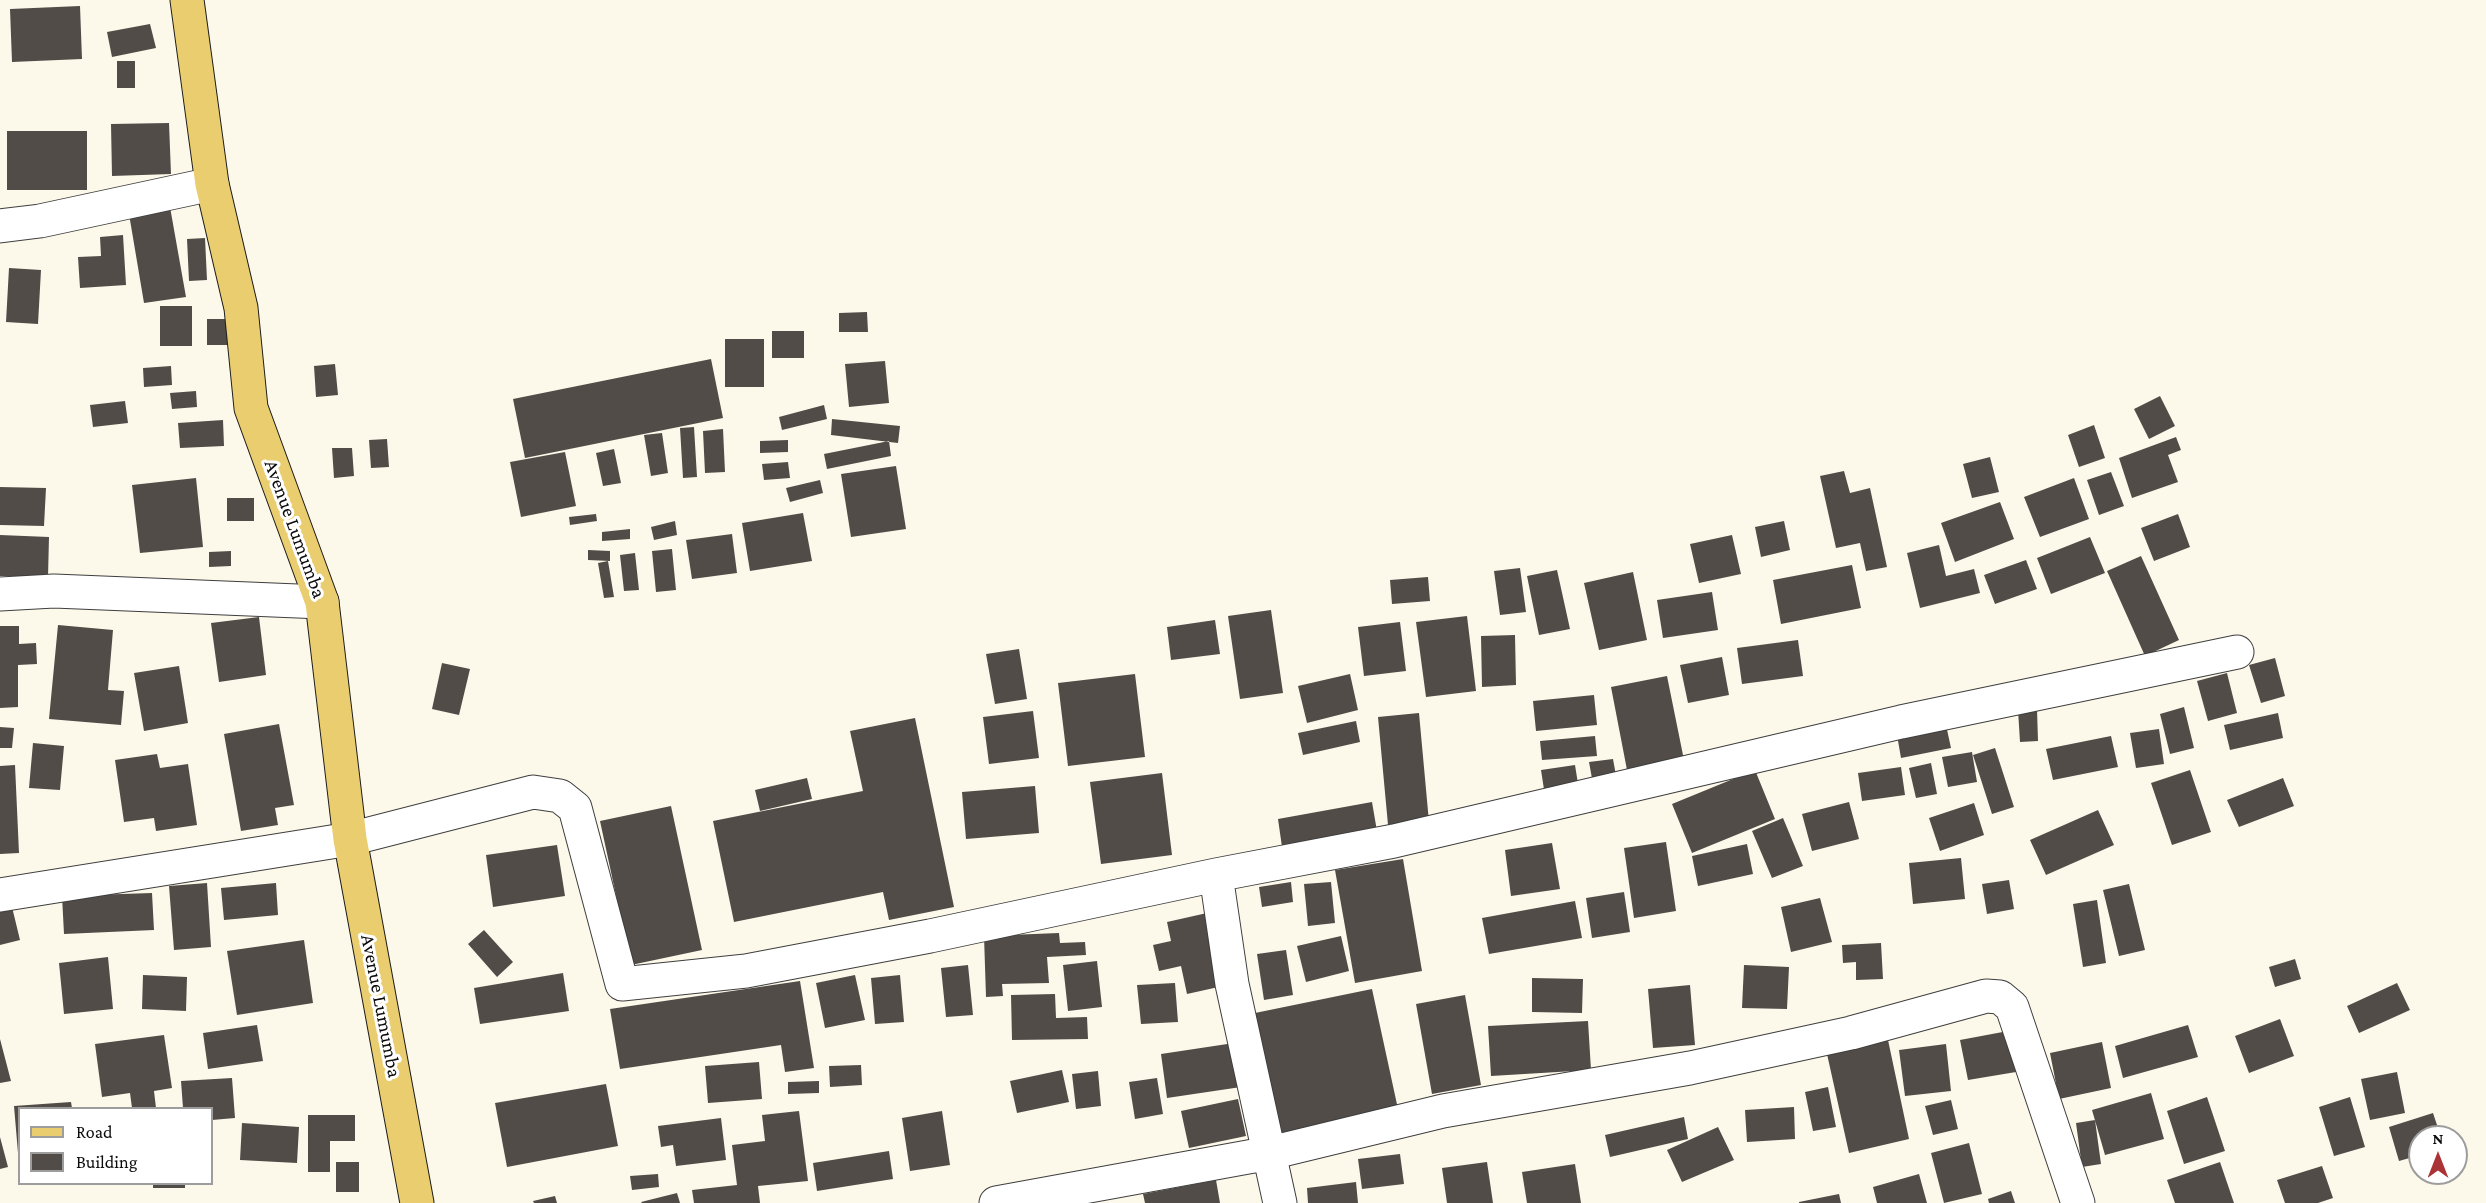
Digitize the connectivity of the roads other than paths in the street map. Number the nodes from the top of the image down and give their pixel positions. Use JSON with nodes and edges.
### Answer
{"nodes":[{"id":1,"x":188,"y":0,"type":"edge"},
{"id":2,"x":212,"y":184,"type":"junction"},
{"id":3,"x":0,"y":226,"type":"edge"},
{"id":4,"x":0,"y":594,"type":"edge"},
{"id":5,"x":322,"y":602,"type":"junction"},
{"id":6,"x":2237,"y":652,"type":"dead end"},
{"id":7,"x":350,"y":839,"type":"junction"},
{"id":8,"x":1216,"y":874,"type":"junction"},
{"id":9,"x":0,"y":895,"type":"edge"},
{"id":10,"x":1270,"y":1153,"type":"junction"},
{"id":11,"x":417,"y":1203,"type":"edge"},
{"id":12,"x":996,"y":1203,"type":"edge"},
{"id":13,"x":1280,"y":1203,"type":"edge"},
{"id":14,"x":2078,"y":1203,"type":"edge"}],
"edges":[{"from":1,"to":2,"type":"main road","name":"Avenue Lumumba"},
{"from":2,"to":3,"type":"street"},
{"from":2,"to":5,"type":"main road","name":"Avenue Lumumba"},
{"from":4,"to":5,"type":"street"},
{"from":5,"to":7,"type":"main road","name":"Avenue Lumumba"},
{"from":6,"to":8,"type":"street"},
{"from":7,"to":8,"type":"street"},
{"from":7,"to":9,"type":"street"},
{"from":7,"to":11,"type":"main road","name":"Avenue Lumumba"},
{"from":8,"to":10,"type":"street"},
{"from":10,"to":12,"type":"street"},
{"from":10,"to":13,"type":"street"},
{"from":10,"to":14,"type":"street"}]}
